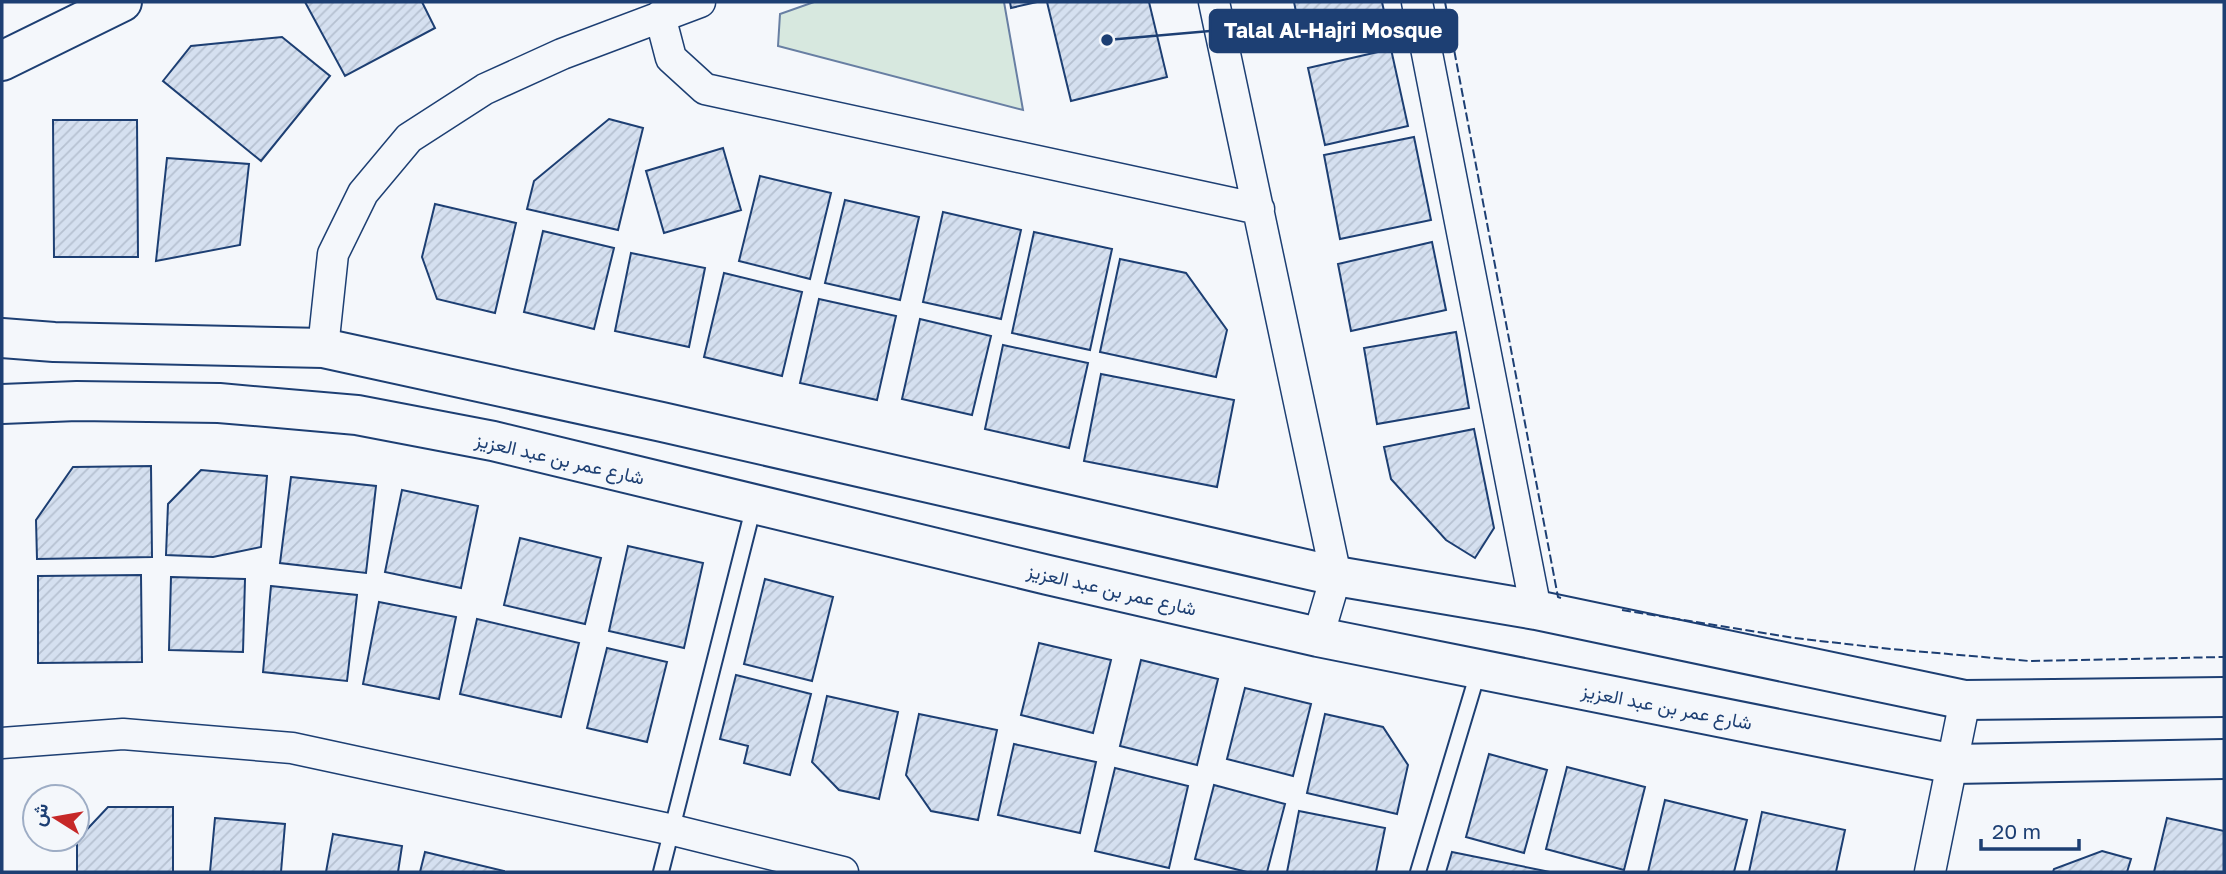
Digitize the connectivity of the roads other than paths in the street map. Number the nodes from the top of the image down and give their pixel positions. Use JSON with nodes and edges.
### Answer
{"nodes":[{"id":1,"x":122,"y":2,"type":"edge"},
{"id":2,"x":700,"y":2,"type":"edge"},
{"id":3,"x":1214,"y":2,"type":"edge"},
{"id":4,"x":1417,"y":2,"type":"edge"},
{"id":5,"x":660,"y":16,"type":"junction"},
{"id":6,"x":2,"y":61,"type":"edge"},
{"id":7,"x":1259,"y":209,"type":"junction"},
{"id":8,"x":2,"y":338,"type":"edge"},
{"id":9,"x":323,"y":348,"type":"junction"},
{"id":10,"x":2,"y":404,"type":"edge"},
{"id":11,"x":754,"y":505,"type":"junction"},
{"id":12,"x":1336,"y":576,"type":"junction"},
{"id":13,"x":1535,"y":610,"type":"junction"},
{"id":14,"x":1318,"y":636,"type":"junction"},
{"id":15,"x":1479,"y":668,"type":"junction"},
{"id":16,"x":2224,"y":697,"type":"edge"},
{"id":17,"x":1965,"y":700,"type":"junction"},
{"id":18,"x":2,"y":743,"type":"edge"},
{"id":19,"x":2224,"y":759,"type":"edge"},
{"id":20,"x":1954,"y":764,"type":"junction"},
{"id":21,"x":673,"y":830,"type":"junction"},
{"id":22,"x":660,"y":872,"type":"edge"},
{"id":23,"x":843,"y":872,"type":"edge"},
{"id":24,"x":1418,"y":872,"type":"edge"},
{"id":25,"x":1930,"y":872,"type":"edge"}],
"edges":[{"from":1,"to":6,"type":"street"},
{"from":2,"to":5,"type":"street"},
{"from":3,"to":7,"type":"street"},
{"from":4,"to":13,"type":"street"},
{"from":5,"to":7,"type":"street"},
{"from":5,"to":9,"type":"street"},
{"from":7,"to":12,"type":"street"},
{"from":8,"to":9,"type":"street"},
{"from":9,"to":12,"type":"street"},
{"from":10,"to":11,"type":"street","name":"شارع عمر بن عبد العزيز"},
{"from":11,"to":14,"type":"street","name":"شارع عمر بن عبد العزيز"},
{"from":11,"to":21,"type":"lane"},
{"from":12,"to":13,"type":"street"},
{"from":12,"to":14,"type":"street"},
{"from":13,"to":17,"type":"street"},
{"from":14,"to":15,"type":"street","name":"شارع عمر بن عبد العزيز"},
{"from":15,"to":20,"type":"street","name":"شارع عمر بن عبد العزيز"},
{"from":15,"to":24,"type":"lane"},
{"from":16,"to":17,"type":"street"},
{"from":17,"to":20,"type":"street"},
{"from":18,"to":21,"type":"street"},
{"from":19,"to":20,"type":"street","name":"شارع عمر بن عبد العزيز"},
{"from":20,"to":25,"type":"street"},
{"from":21,"to":22,"type":"lane"},
{"from":21,"to":23,"type":"street"}]}
